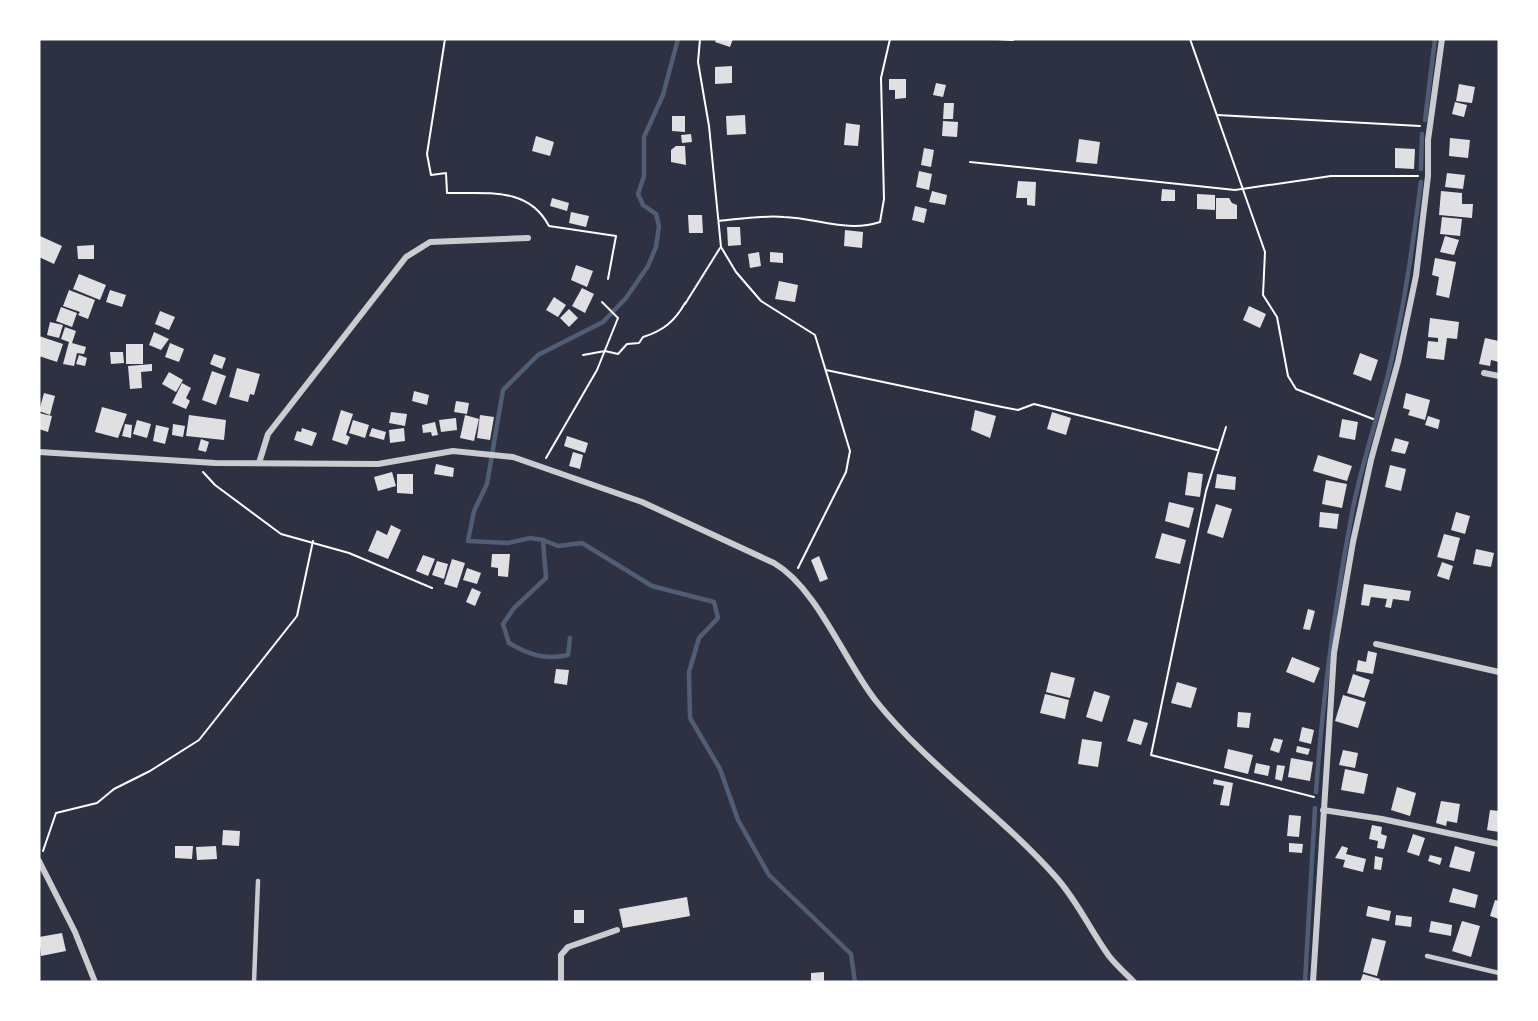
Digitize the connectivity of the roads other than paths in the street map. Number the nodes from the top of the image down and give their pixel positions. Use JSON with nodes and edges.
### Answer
{"nodes":[{"id":1,"x":1442,"y":39,"type":"edge"},
{"id":2,"x":528,"y":238,"type":"dead end"},
{"id":3,"x":1484,"y":373,"type":"dead end"},
{"id":4,"x":1499,"y":376,"type":"edge"},
{"id":5,"x":39,"y":452,"type":"edge"},
{"id":6,"x":259,"y":463,"type":"junction"},
{"id":7,"x":1376,"y":644,"type":"dead end"},
{"id":8,"x":1499,"y":672,"type":"edge"},
{"id":9,"x":1323,"y":810,"type":"junction"},
{"id":10,"x":1499,"y":844,"type":"edge"},
{"id":11,"x":39,"y":860,"type":"edge"},
{"id":12,"x":258,"y":881,"type":"dead end"},
{"id":13,"x":617,"y":930,"type":"dead end"},
{"id":14,"x":1426,"y":956,"type":"dead end"},
{"id":15,"x":1499,"y":973,"type":"edge"},
{"id":16,"x":95,"y":982,"type":"edge"},
{"id":17,"x":254,"y":982,"type":"edge"},
{"id":18,"x":561,"y":982,"type":"edge"},
{"id":19,"x":1134,"y":982,"type":"edge"},
{"id":20,"x":1313,"y":982,"type":"edge"}],
"edges":[{"from":1,"to":9,"type":"street"},
{"from":2,"to":6,"type":"street"},
{"from":3,"to":4,"type":"street"},
{"from":5,"to":6,"type":"street"},
{"from":6,"to":19,"type":"street"},
{"from":7,"to":8,"type":"street"},
{"from":9,"to":10,"type":"street"},
{"from":9,"to":20,"type":"street"},
{"from":11,"to":16,"type":"street"},
{"from":12,"to":17,"type":"lane"},
{"from":13,"to":18,"type":"street"},
{"from":14,"to":15,"type":"lane"}]}
